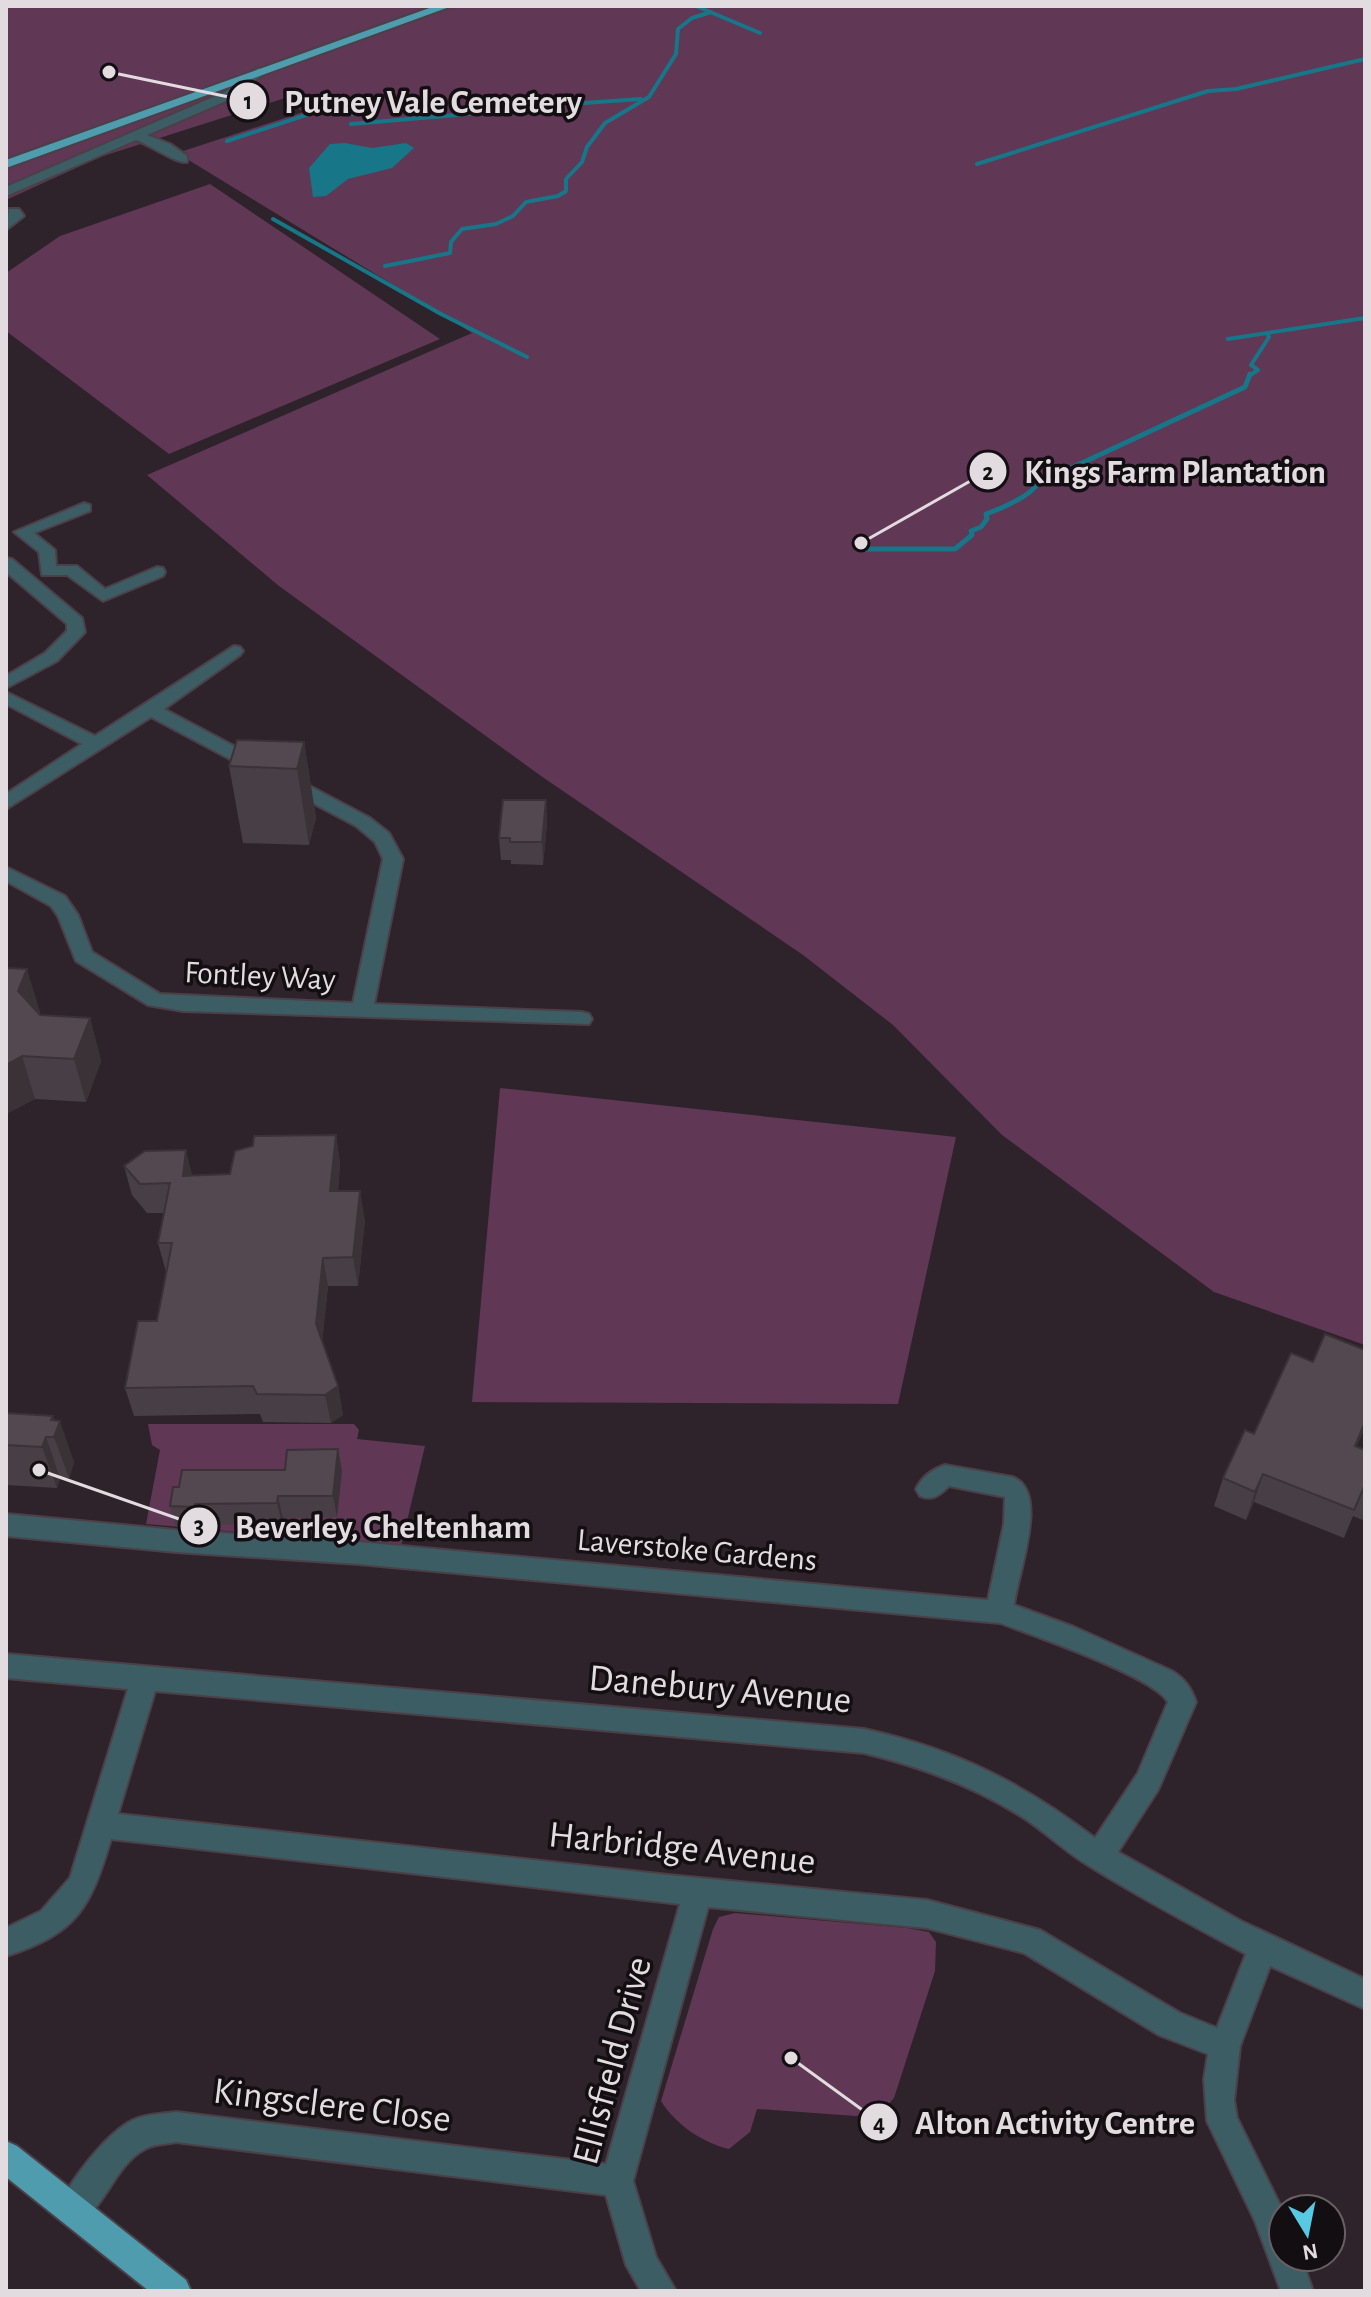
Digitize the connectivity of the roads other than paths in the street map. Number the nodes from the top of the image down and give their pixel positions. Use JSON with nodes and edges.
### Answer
{"nodes":[{"id":1,"x":426,"y":6,"type":"edge"},
{"id":2,"x":446,"y":6,"type":"edge"},
{"id":3,"x":258,"y":72,"type":"junction"},
{"id":4,"x":216,"y":84,"type":"junction"},
{"id":5,"x":232,"y":92,"type":"junction"},
{"id":6,"x":135,"y":135,"type":"junction"},
{"id":7,"x":6,"y":156,"type":"edge"},
{"id":8,"x":182,"y":159,"type":"dead end"},
{"id":9,"x":6,"y":164,"type":"edge"},
{"id":10,"x":6,"y":192,"type":"edge"},
{"id":11,"x":14,"y":212,"type":"dead end"},
{"id":12,"x":6,"y":226,"type":"edge"},
{"id":13,"x":84,"y":508,"type":"dead end"},
{"id":14,"x":6,"y":563,"type":"edge"},
{"id":15,"x":48,"y":571,"type":"junction"},
{"id":16,"x":157,"y":572,"type":"dead end"},
{"id":17,"x":27,"y":580,"type":"junction"},
{"id":18,"x":234,"y":651,"type":"dead end"},
{"id":19,"x":6,"y":683,"type":"edge"},
{"id":20,"x":6,"y":697,"type":"edge"},
{"id":21,"x":151,"y":710,"type":"junction"},
{"id":22,"x":95,"y":744,"type":"junction"},
{"id":23,"x":6,"y":803,"type":"edge"},
{"id":24,"x":6,"y":873,"type":"edge"},
{"id":25,"x":362,"y":1011,"type":"junction"},
{"id":26,"x":582,"y":1019,"type":"dead end"},
{"id":27,"x":929,"y":1489,"type":"dead end"},
{"id":28,"x":6,"y":1525,"type":"edge"},
{"id":29,"x":1000,"y":1612,"type":"junction"},
{"id":30,"x":6,"y":1666,"type":"edge"},
{"id":31,"x":145,"y":1678,"type":"junction"},
{"id":32,"x":102,"y":1825,"type":"junction"},
{"id":33,"x":1099,"y":1857,"type":"junction"},
{"id":34,"x":698,"y":1892,"type":"junction"},
{"id":35,"x":6,"y":1942,"type":"edge"},
{"id":36,"x":1262,"y":1949,"type":"junction"},
{"id":37,"x":1365,"y":1994,"type":"edge"},
{"id":38,"x":1225,"y":2046,"type":"junction"},
{"id":39,"x":6,"y":2157,"type":"edge"},
{"id":40,"x":617,"y":2181,"type":"junction"},
{"id":41,"x":73,"y":2210,"type":"junction"},
{"id":42,"x":1267,"y":2211,"type":"edge"},
{"id":43,"x":175,"y":2291,"type":"edge"},
{"id":44,"x":660,"y":2291,"type":"edge"}],
"edges":[{"from":1,"to":4,"type":"highway"},
{"from":2,"to":3,"type":"highway"},
{"from":3,"to":4,"type":"highway"},
{"from":3,"to":5,"type":"street"},
{"from":4,"to":5,"type":"street"},
{"from":4,"to":7,"type":"highway"},
{"from":4,"to":9,"type":"highway"},
{"from":5,"to":6,"type":"street"},
{"from":6,"to":8,"type":"street"},
{"from":6,"to":10,"type":"street"},
{"from":11,"to":12,"type":"street"},
{"from":13,"to":15,"type":"street"},
{"from":14,"to":17,"type":"street"},
{"from":15,"to":16,"type":"street"},
{"from":15,"to":17,"type":"street"},
{"from":17,"to":19,"type":"street"},
{"from":18,"to":21,"type":"street"},
{"from":20,"to":22,"type":"street"},
{"from":21,"to":22,"type":"street"},
{"from":21,"to":25,"type":"street","name":"Fontley Way"},
{"from":22,"to":23,"type":"street"},
{"from":24,"to":25,"type":"street","name":"Fontley Way"},
{"from":25,"to":26,"type":"street"},
{"from":27,"to":29,"type":"street"},
{"from":28,"to":29,"type":"street","name":"Laverstoke Gardens"},
{"from":29,"to":33,"type":"street","name":"Laverstoke Gardens"},
{"from":30,"to":31,"type":"street","name":"Danebury Avenue"},
{"from":31,"to":32,"type":"street"},
{"from":31,"to":33,"type":"street","name":"Danebury Avenue"},
{"from":32,"to":34,"type":"street","name":"Harbridge Avenue"},
{"from":32,"to":35,"type":"street"},
{"from":33,"to":36,"type":"street","name":"Danebury Avenue"},
{"from":34,"to":38,"type":"street","name":"Harbridge Avenue"},
{"from":34,"to":40,"type":"street","name":"Ellisfield Drive"},
{"from":36,"to":37,"type":"street","name":"Danebury Avenue"},
{"from":36,"to":38,"type":"street"},
{"from":38,"to":42,"type":"street"},
{"from":39,"to":41,"type":"highway"},
{"from":40,"to":41,"type":"street","name":"Kingsclere Close"},
{"from":40,"to":44,"type":"street","name":"Ellisfield Drive"},
{"from":41,"to":43,"type":"highway"}]}
